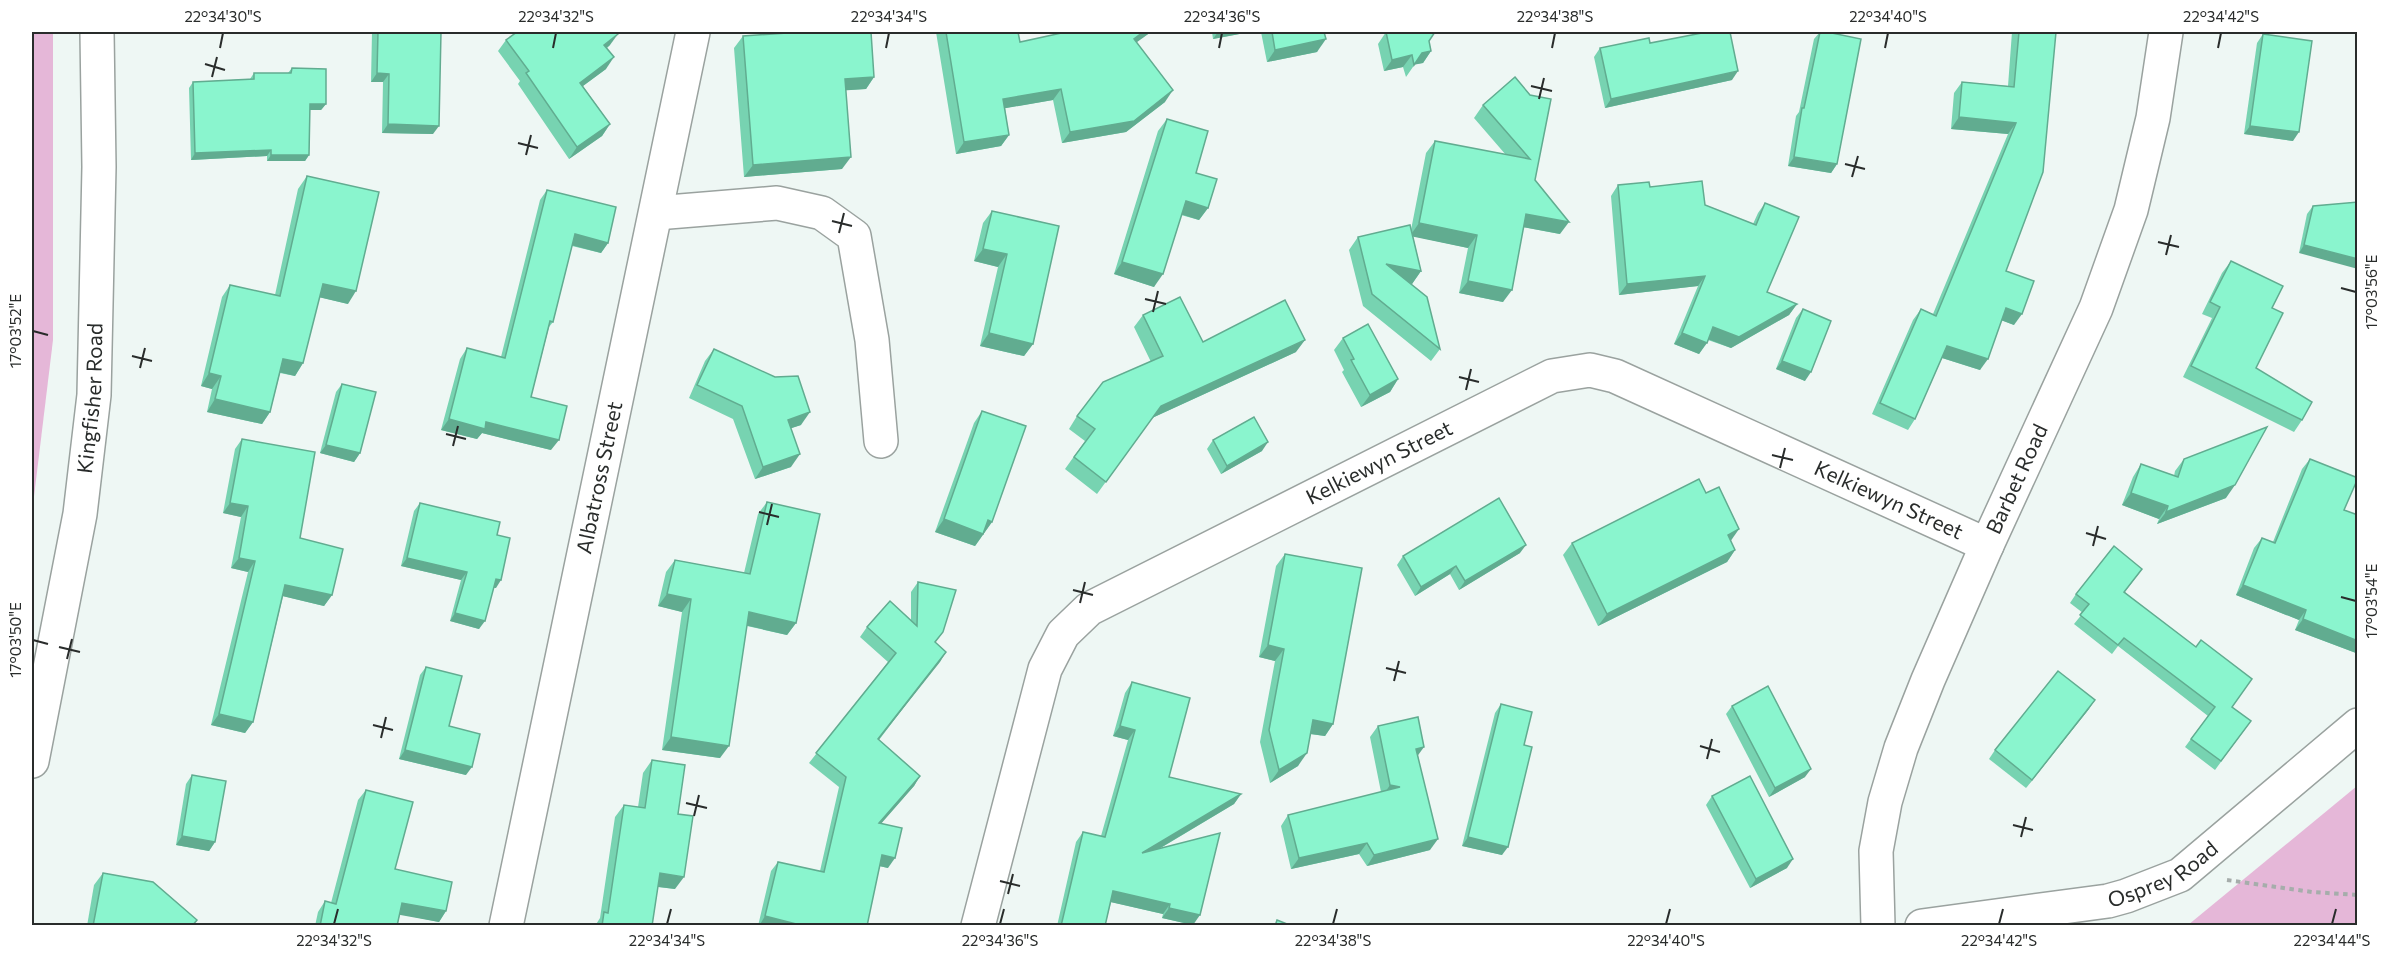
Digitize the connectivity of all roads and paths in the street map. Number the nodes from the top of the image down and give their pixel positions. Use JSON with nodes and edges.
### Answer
{"nodes":[{"id":1,"x":97,"y":32,"type":"edge"},
{"id":2,"x":693,"y":32,"type":"edge"},
{"id":3,"x":2166,"y":32,"type":"edge"},
{"id":4,"x":656,"y":213,"type":"junction"},
{"id":5,"x":880,"y":441,"type":"dead end"},
{"id":6,"x":1988,"y":545,"type":"junction"},
{"id":7,"x":2358,"y":725,"type":"edge"},
{"id":8,"x":32,"y":761,"type":"edge"},
{"id":9,"x":2180,"y":875,"type":"junction"},
{"id":10,"x":2358,"y":895,"type":"edge"},
{"id":11,"x":506,"y":926,"type":"edge"},
{"id":12,"x":978,"y":926,"type":"edge"},
{"id":13,"x":1878,"y":926,"type":"edge"},
{"id":14,"x":1922,"y":926,"type":"edge"}],
"edges":[{"from":1,"to":8,"type":"street","name":"Kingfisher Road"},
{"from":2,"to":4,"type":"street","name":"Albatross Street"},
{"from":3,"to":6,"type":"street","name":"Barbet Road"},
{"from":4,"to":5,"type":"street"},
{"from":4,"to":11,"type":"street","name":"Albatross Street"},
{"from":6,"to":12,"type":"street","name":"Kelkiewyn Street"},
{"from":6,"to":13,"type":"street","name":"Barbet Road"},
{"from":7,"to":9,"type":"street","name":"Osprey Road"},
{"from":9,"to":10,"type":"path"},
{"from":9,"to":14,"type":"street","name":"Osprey Road"}]}
